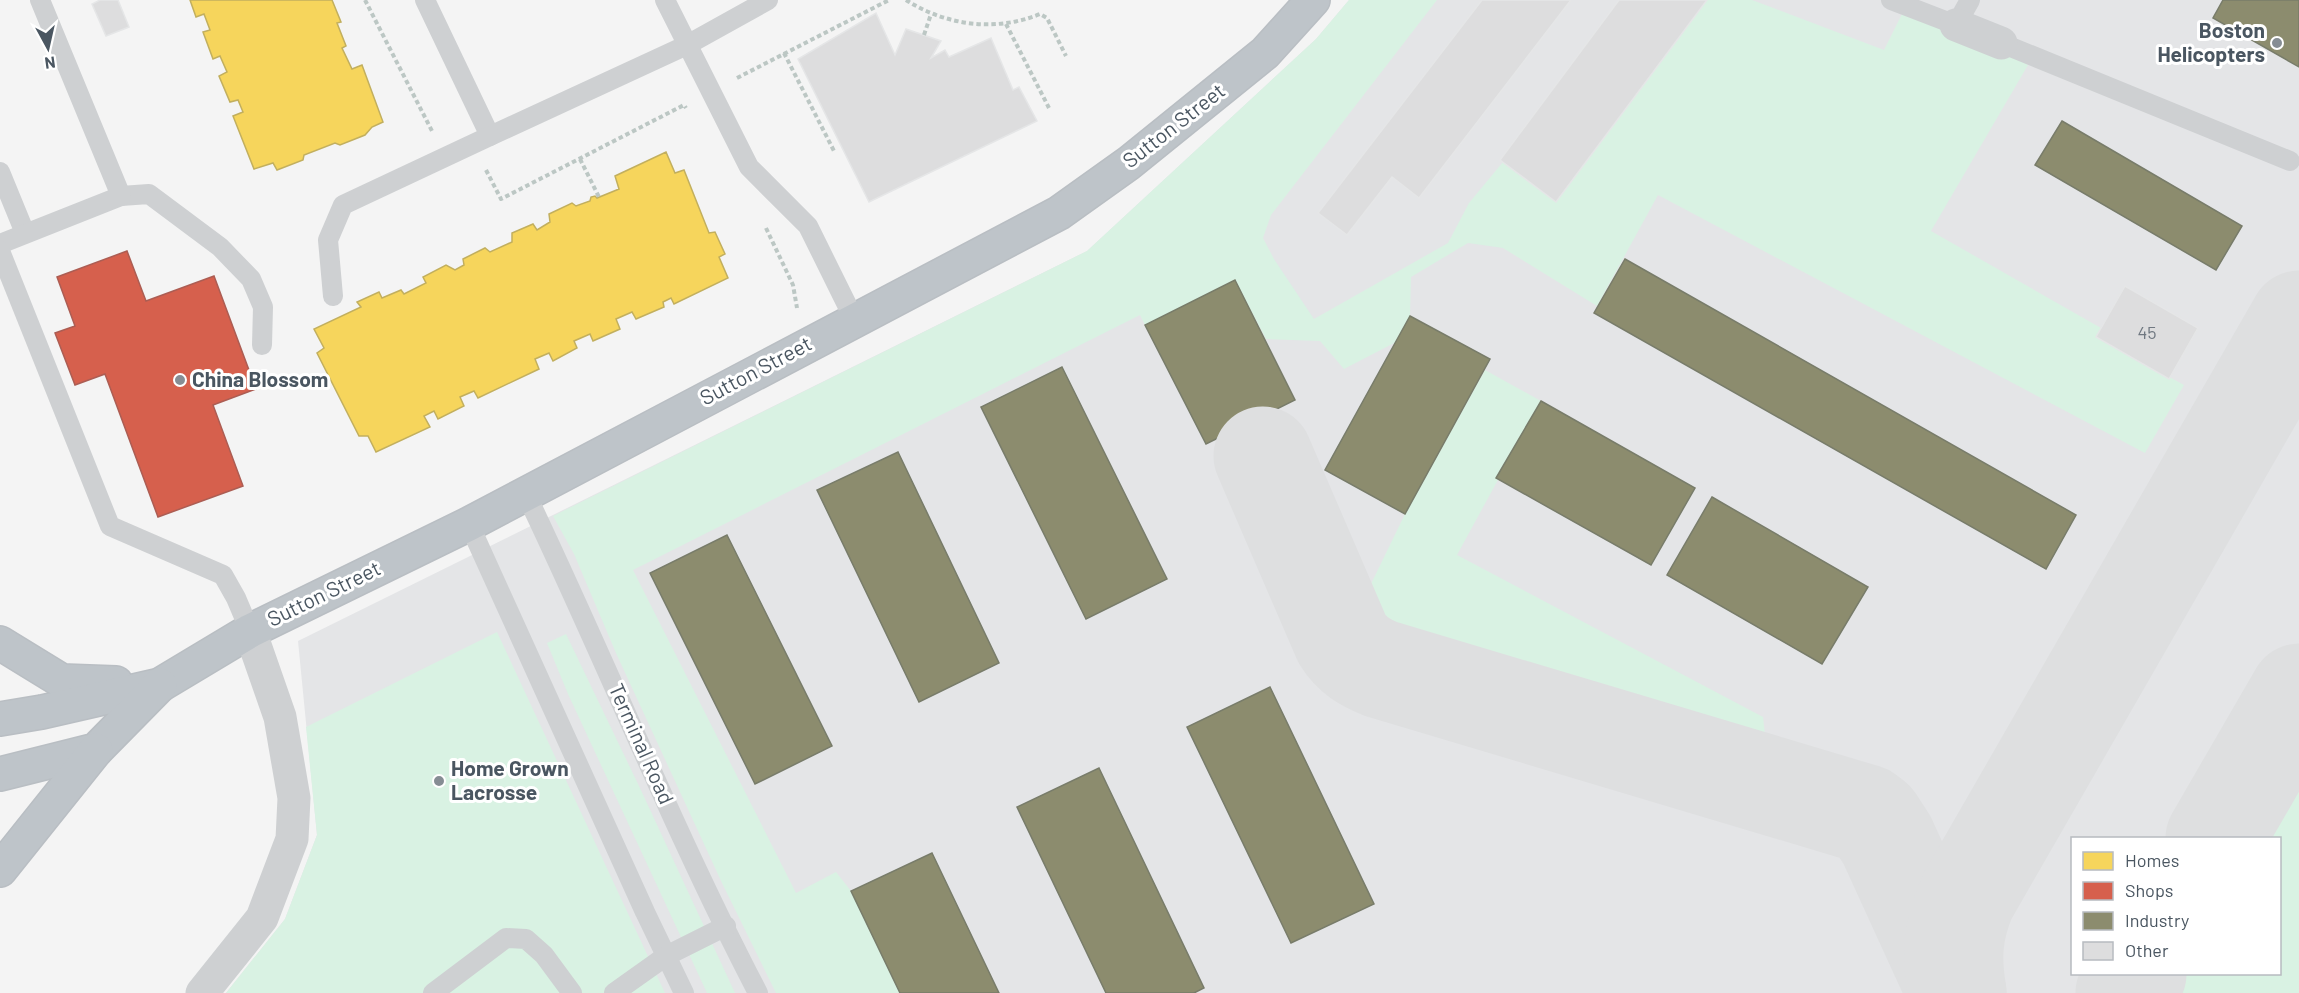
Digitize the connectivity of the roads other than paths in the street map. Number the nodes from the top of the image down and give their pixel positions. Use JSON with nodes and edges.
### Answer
{"nodes":[{"id":1,"x":40,"y":0,"type":"edge"},
{"id":2,"x":425,"y":0,"type":"edge"},
{"id":3,"x":664,"y":0,"type":"edge"},
{"id":4,"x":768,"y":0,"type":"edge"},
{"id":5,"x":1313,"y":0,"type":"edge"},
{"id":6,"x":1891,"y":0,"type":"edge"},
{"id":7,"x":1963,"y":13,"type":"edge"},
{"id":8,"x":2001,"y":43,"type":"joint"},
{"id":9,"x":687,"y":45,"type":"junction"},
{"id":10,"x":490,"y":136,"type":"junction"},
{"id":11,"x":2290,"y":161,"type":"dead end"},
{"id":12,"x":0,"y":172,"type":"edge"},
{"id":13,"x":121,"y":196,"type":"junction"},
{"id":14,"x":25,"y":233,"type":"junction"},
{"id":15,"x":0,"y":244,"type":"edge"},
{"id":16,"x":0,"y":251,"type":"edge"},
{"id":17,"x":333,"y":296,"type":"dead end"},
{"id":18,"x":854,"y":319,"type":"junction"},
{"id":19,"x":262,"y":345,"type":"dead end"},
{"id":20,"x":526,"y":494,"type":"junction"},
{"id":21,"x":469,"y":524,"type":"junction"},
{"id":22,"x":250,"y":631,"type":"junction"},
{"id":23,"x":0,"y":643,"type":"edge"},
{"id":24,"x":160,"y":685,"type":"junction"},
{"id":25,"x":0,"y":719,"type":"edge"},
{"id":26,"x":96,"y":750,"type":"junction"},
{"id":27,"x":0,"y":774,"type":"edge"},
{"id":28,"x":0,"y":870,"type":"edge"},
{"id":29,"x":726,"y":926,"type":"junction"},
{"id":30,"x":666,"y":956,"type":"junction"},
{"id":31,"x":202,"y":993,"type":"edge"},
{"id":32,"x":432,"y":993,"type":"edge"},
{"id":33,"x":572,"y":993,"type":"edge"},
{"id":34,"x":614,"y":993,"type":"edge"},
{"id":35,"x":684,"y":993,"type":"edge"},
{"id":36,"x":758,"y":993,"type":"edge"}],
"edges":[{"from":1,"to":13,"type":"lane"},
{"from":2,"to":10,"type":"lane"},
{"from":3,"to":9,"type":"lane"},
{"from":4,"to":9,"type":"lane"},
{"from":5,"to":18,"type":"highway","name":"Sutton Street"},
{"from":6,"to":7,"type":"lane"},
{"from":7,"to":8,"type":"street"},
{"from":8,"to":11,"type":"lane"},
{"from":9,"to":10,"type":"lane"},
{"from":9,"to":18,"type":"lane"},
{"from":10,"to":17,"type":"lane"},
{"from":12,"to":14,"type":"lane"},
{"from":13,"to":14,"type":"lane"},
{"from":13,"to":19,"type":"lane"},
{"from":14,"to":15,"type":"lane"},
{"from":16,"to":22,"type":"lane"},
{"from":18,"to":20,"type":"highway","name":"Sutton Street"},
{"from":20,"to":21,"type":"highway","name":"Sutton Street"},
{"from":20,"to":29,"type":"lane","name":"Terminal Road"},
{"from":21,"to":22,"type":"highway","name":"Sutton Street"},
{"from":21,"to":30,"type":"lane"},
{"from":22,"to":24,"type":"highway","name":"Sutton Street"},
{"from":22,"to":31,"type":"street"},
{"from":23,"to":24,"type":"highway"},
{"from":24,"to":25,"type":"highway","name":"Sutton Street"},
{"from":24,"to":26,"type":"highway","name":"Sutton Street"},
{"from":26,"to":27,"type":"highway"},
{"from":26,"to":28,"type":"highway","name":"Sutton Street"},
{"from":29,"to":30,"type":"lane"},
{"from":29,"to":36,"type":"lane","name":"Terminal Road"},
{"from":30,"to":34,"type":"lane"},
{"from":30,"to":35,"type":"lane"},
{"from":32,"to":33,"type":"lane"}]}
